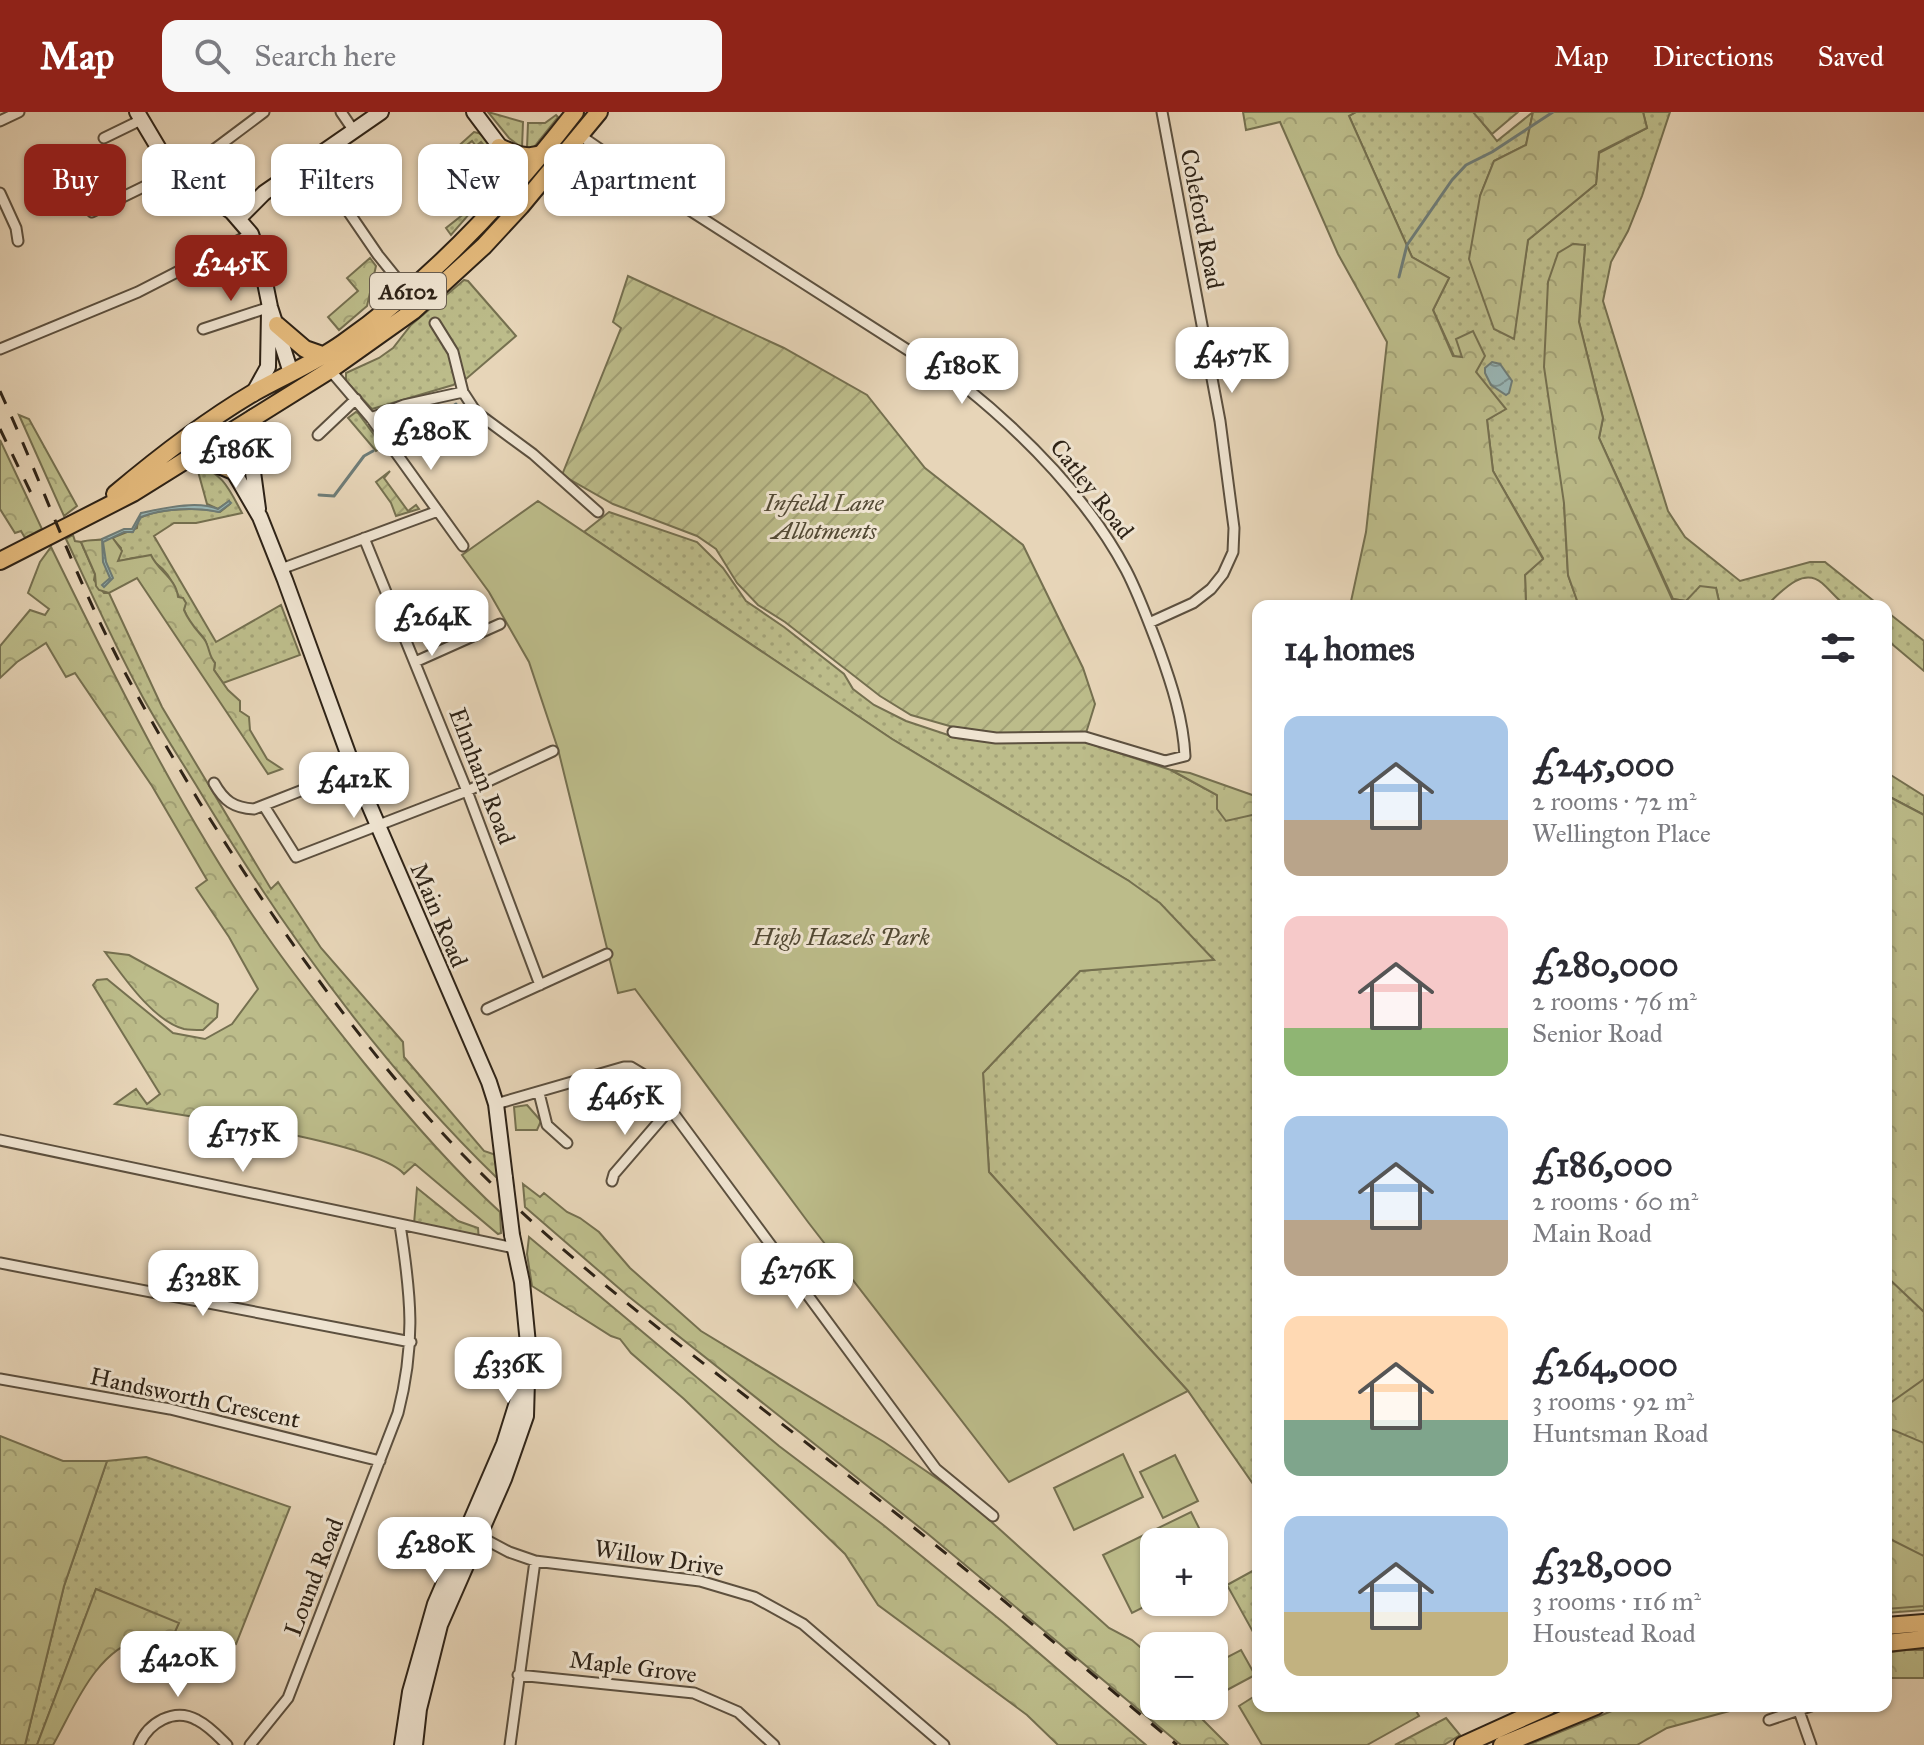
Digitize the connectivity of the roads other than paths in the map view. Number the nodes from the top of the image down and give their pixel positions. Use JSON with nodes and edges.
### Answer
{"nodes":[{"id":1,"x":19,"y":112,"type":"edge"},
{"id":2,"x":264,"y":112,"type":"edge"},
{"id":3,"x":341,"y":112,"type":"edge"},
{"id":4,"x":381,"y":112,"type":"edge"},
{"id":5,"x":474,"y":112,"type":"edge"},
{"id":6,"x":575,"y":112,"type":"edge"},
{"id":7,"x":599,"y":112,"type":"edge"},
{"id":8,"x":1162,"y":112,"type":"edge"},
{"id":9,"x":139,"y":116,"type":"edge"},
{"id":10,"x":0,"y":121,"type":"edge"},
{"id":11,"x":354,"y":131,"type":"junction"},
{"id":12,"x":581,"y":136,"type":"junction"},
{"id":13,"x":104,"y":138,"type":"dead end"},
{"id":14,"x":158,"y":144,"type":"edge"},
{"id":15,"x":219,"y":144,"type":"edge"},
{"id":16,"x":336,"y":144,"type":"edge"},
{"id":17,"x":497,"y":144,"type":"edge"},
{"id":18,"x":575,"y":144,"type":"edge"},
{"id":19,"x":592,"y":144,"type":"edge"},
{"id":20,"x":540,"y":155,"type":"junction"},
{"id":21,"x":528,"y":156,"type":"edge"},
{"id":22,"x":528,"y":169,"type":"edge"},
{"id":23,"x":544,"y":180,"type":"edge"},
{"id":24,"x":271,"y":188,"type":"edge"},
{"id":25,"x":0,"y":193,"type":"edge"},
{"id":26,"x":528,"y":198,"type":"edge"},
{"id":27,"x":234,"y":216,"type":"edge"},
{"id":28,"x":351,"y":216,"type":"edge"},
{"id":29,"x":485,"y":216,"type":"edge"},
{"id":30,"x":512,"y":216,"type":"edge"},
{"id":31,"x":699,"y":216,"type":"edge"},
{"id":32,"x":238,"y":219,"type":"junction"},
{"id":33,"x":251,"y":234,"type":"junction"},
{"id":34,"x":18,"y":241,"type":"dead end"},
{"id":35,"x":407,"y":291,"type":"junction"},
{"id":36,"x":270,"y":307,"type":"junction"},
{"id":37,"x":435,"y":323,"type":"dead end"},
{"id":38,"x":277,"y":325,"type":"junction"},
{"id":39,"x":203,"y":329,"type":"dead end"},
{"id":40,"x":0,"y":349,"type":"edge"},
{"id":41,"x":327,"y":363,"type":"junction"},
{"id":42,"x":291,"y":373,"type":"junction"},
{"id":43,"x":463,"y":392,"type":"junction"},
{"id":44,"x":252,"y":394,"type":"junction"},
{"id":45,"x":286,"y":397,"type":"junction"},
{"id":46,"x":356,"y":399,"type":"junction"},
{"id":47,"x":221,"y":413,"type":"junction"},
{"id":48,"x":253,"y":417,"type":"junction"},
{"id":49,"x":371,"y":418,"type":"junction"},
{"id":50,"x":318,"y":435,"type":"dead end"},
{"id":51,"x":216,"y":441,"type":"junction"},
{"id":52,"x":193,"y":454,"type":"junction"},
{"id":53,"x":253,"y":460,"type":"junction"},
{"id":54,"x":231,"y":470,"type":"junction"},
{"id":55,"x":98,"y":511,"type":"junction"},
{"id":56,"x":438,"y":511,"type":"junction"},
{"id":57,"x":598,"y":512,"type":"dead end"},
{"id":58,"x":260,"y":517,"type":"junction"},
{"id":59,"x":364,"y":538,"type":"junction"},
{"id":60,"x":463,"y":546,"type":"dead end"},
{"id":61,"x":0,"y":561,"type":"edge"},
{"id":62,"x":281,"y":569,"type":"junction"},
{"id":63,"x":1149,"y":623,"type":"junction"},
{"id":64,"x":500,"y":624,"type":"dead end"},
{"id":65,"x":415,"y":662,"type":"junction"},
{"id":66,"x":953,"y":732,"type":"dead end"},
{"id":67,"x":553,"y":751,"type":"dead end"},
{"id":68,"x":354,"y":770,"type":"junction"},
{"id":69,"x":214,"y":783,"type":"dead end"},
{"id":70,"x":467,"y":791,"type":"junction"},
{"id":71,"x":264,"y":806,"type":"junction"},
{"id":72,"x":377,"y":826,"type":"junction"},
{"id":73,"x":607,"y":954,"type":"dead end"},
{"id":74,"x":540,"y":985,"type":"junction"},
{"id":75,"x":487,"y":1009,"type":"dead end"},
{"id":76,"x":539,"y":1093,"type":"junction"},
{"id":77,"x":496,"y":1104,"type":"junction"},
{"id":78,"x":670,"y":1109,"type":"junction"},
{"id":79,"x":0,"y":1140,"type":"edge"},
{"id":80,"x":567,"y":1143,"type":"dead end"},
{"id":81,"x":612,"y":1181,"type":"dead end"},
{"id":82,"x":400,"y":1225,"type":"junction"},
{"id":83,"x":513,"y":1242,"type":"junction"},
{"id":84,"x":0,"y":1263,"type":"edge"},
{"id":85,"x":411,"y":1342,"type":"junction"},
{"id":86,"x":0,"y":1379,"type":"edge"},
{"id":87,"x":380,"y":1461,"type":"junction"},
{"id":88,"x":993,"y":1516,"type":"dead end"},
{"id":89,"x":474,"y":1533,"type":"junction"},
{"id":90,"x":535,"y":1561,"type":"junction"},
{"id":91,"x":1924,"y":1623,"type":"edge"},
{"id":92,"x":1892,"y":1626,"type":"edge"},
{"id":93,"x":1924,"y":1639,"type":"edge"},
{"id":94,"x":1892,"y":1642,"type":"edge"},
{"id":95,"x":518,"y":1675,"type":"junction"},
{"id":96,"x":1536,"y":1712,"type":"edge"},
{"id":97,"x":1582,"y":1712,"type":"edge"},
{"id":98,"x":1796,"y":1712,"type":"edge"},
{"id":99,"x":1799,"y":1712,"type":"edge"},
{"id":100,"x":1769,"y":1720,"type":"dead end"},
{"id":101,"x":139,"y":1745,"type":"edge"},
{"id":102,"x":227,"y":1745,"type":"edge"},
{"id":103,"x":250,"y":1745,"type":"edge"},
{"id":104,"x":402,"y":1745,"type":"edge"},
{"id":105,"x":415,"y":1745,"type":"edge"},
{"id":106,"x":510,"y":1745,"type":"edge"},
{"id":107,"x":774,"y":1745,"type":"edge"},
{"id":108,"x":944,"y":1745,"type":"edge"},
{"id":109,"x":1463,"y":1745,"type":"edge"},
{"id":110,"x":1502,"y":1745,"type":"edge"},
{"id":111,"x":1811,"y":1745,"type":"edge"}],
"edges":[{"from":1,"to":10,"type":"street"},
{"from":2,"to":15,"type":"street"},
{"from":3,"to":11,"type":"street"},
{"from":4,"to":11,"type":"main road"},
{"from":5,"to":17,"type":"main road"},
{"from":6,"to":12,"type":"highway"},
{"from":6,"to":20,"type":"highway","number":"A6102"},
{"from":7,"to":12,"type":"highway","number":"A6102"},
{"from":8,"to":63,"type":"street","name":"Coleford Road"},
{"from":9,"to":13,"type":"street"},
{"from":9,"to":14,"type":"main road"},
{"from":11,"to":16,"type":"main road"},
{"from":12,"to":18,"type":"highway","number":"A6102"},
{"from":12,"to":19,"type":"street","name":"Catley Road"},
{"from":12,"to":20,"type":"highway"},
{"from":20,"to":21,"type":"highway"},
{"from":20,"to":22,"type":"highway","number":"A6102"},
{"from":23,"to":26,"type":"highway","number":"A6102"},
{"from":24,"to":32,"type":"main road"},
{"from":25,"to":34,"type":"street"},
{"from":27,"to":32,"type":"main road"},
{"from":28,"to":35,"type":"street"},
{"from":29,"to":35,"type":"highway","number":"A6102"},
{"from":30,"to":41,"type":"highway","number":"A6102"},
{"from":31,"to":63,"type":"street","name":"Catley Road"},
{"from":32,"to":33,"type":"main road"},
{"from":33,"to":36,"type":"main road"},
{"from":33,"to":40,"type":"street"},
{"from":35,"to":41,"type":"highway","number":"A6102"},
{"from":36,"to":38,"type":"main road"},
{"from":36,"to":39,"type":"street"},
{"from":36,"to":44,"type":"main road"},
{"from":37,"to":43,"type":"street"},
{"from":38,"to":41,"type":"highway"},
{"from":38,"to":42,"type":"main road"},
{"from":41,"to":42,"type":"highway","number":"A6102"},
{"from":41,"to":45,"type":"highway","number":"A6102"},
{"from":41,"to":46,"type":"street"},
{"from":42,"to":44,"type":"highway","number":"A6102"},
{"from":42,"to":45,"type":"highway"},
{"from":43,"to":49,"type":"street"},
{"from":43,"to":57,"type":"street"},
{"from":44,"to":47,"type":"highway","number":"A6102"},
{"from":45,"to":48,"type":"highway","number":"A6102"},
{"from":46,"to":49,"type":"street"},
{"from":46,"to":50,"type":"street"},
{"from":47,"to":48,"type":"highway"},
{"from":47,"to":51,"type":"highway"},
{"from":47,"to":55,"type":"highway","number":"A6102"},
{"from":48,"to":51,"type":"highway","number":"A6102"},
{"from":48,"to":53,"type":"main road","name":"Main Road"},
{"from":49,"to":56,"type":"street"},
{"from":51,"to":52,"type":"highway","number":"A6102"},
{"from":51,"to":54,"type":"main road","name":"Main Road"},
{"from":52,"to":54,"type":"highway"},
{"from":52,"to":55,"type":"highway","number":"A6102"},
{"from":53,"to":54,"type":"main road"},
{"from":53,"to":58,"type":"main road","name":"Main Road"},
{"from":54,"to":58,"type":"main road","name":"Main Road"},
{"from":55,"to":61,"type":"highway","number":"A6102"},
{"from":56,"to":59,"type":"street"},
{"from":56,"to":60,"type":"street"},
{"from":58,"to":62,"type":"main road","name":"Main Road"},
{"from":59,"to":62,"type":"street"},
{"from":59,"to":65,"type":"street","name":"Elmham Road"},
{"from":62,"to":68,"type":"main road","name":"Main Road"},
{"from":63,"to":66,"type":"street","name":"Catley Road"},
{"from":64,"to":65,"type":"street"},
{"from":65,"to":70,"type":"street","name":"Elmham Road"},
{"from":67,"to":70,"type":"street"},
{"from":68,"to":71,"type":"street"},
{"from":68,"to":72,"type":"main road","name":"Main Road"},
{"from":69,"to":71,"type":"street"},
{"from":70,"to":72,"type":"street"},
{"from":70,"to":74,"type":"street","name":"Elmham Road"},
{"from":71,"to":72,"type":"street"},
{"from":72,"to":77,"type":"main road","name":"Main Road"},
{"from":73,"to":74,"type":"street"},
{"from":74,"to":75,"type":"street"},
{"from":76,"to":77,"type":"street"},
{"from":76,"to":78,"type":"street"},
{"from":76,"to":80,"type":"street"},
{"from":77,"to":83,"type":"main road","name":"Main Road","bridge":true},
{"from":78,"to":81,"type":"street"},
{"from":78,"to":88,"type":"street"},
{"from":79,"to":82,"type":"street"},
{"from":82,"to":83,"type":"street"},
{"from":82,"to":85,"type":"street","name":"Lound Road"},
{"from":83,"to":89,"type":"main road","name":"Main Road"},
{"from":84,"to":85,"type":"street"},
{"from":85,"to":87,"type":"street","name":"Lound Road"},
{"from":86,"to":87,"type":"street","name":"Handsworth Crescent"},
{"from":87,"to":103,"type":"street","name":"Lound Road"},
{"from":89,"to":90,"type":"street","name":"Willow Drive"},
{"from":89,"to":104,"type":"main road"},
{"from":89,"to":105,"type":"main road"},
{"from":90,"to":95,"type":"street"},
{"from":90,"to":108,"type":"street","name":"Willow Drive"},
{"from":91,"to":92,"type":"highway"},
{"from":93,"to":94,"type":"highway"},
{"from":95,"to":106,"type":"street"},
{"from":95,"to":107,"type":"street","name":"Maple Grove"},
{"from":96,"to":109,"type":"highway"},
{"from":97,"to":110,"type":"highway"},
{"from":98,"to":100,"type":"street"},
{"from":99,"to":111,"type":"street"},
{"from":101,"to":102,"type":"street"}]}
